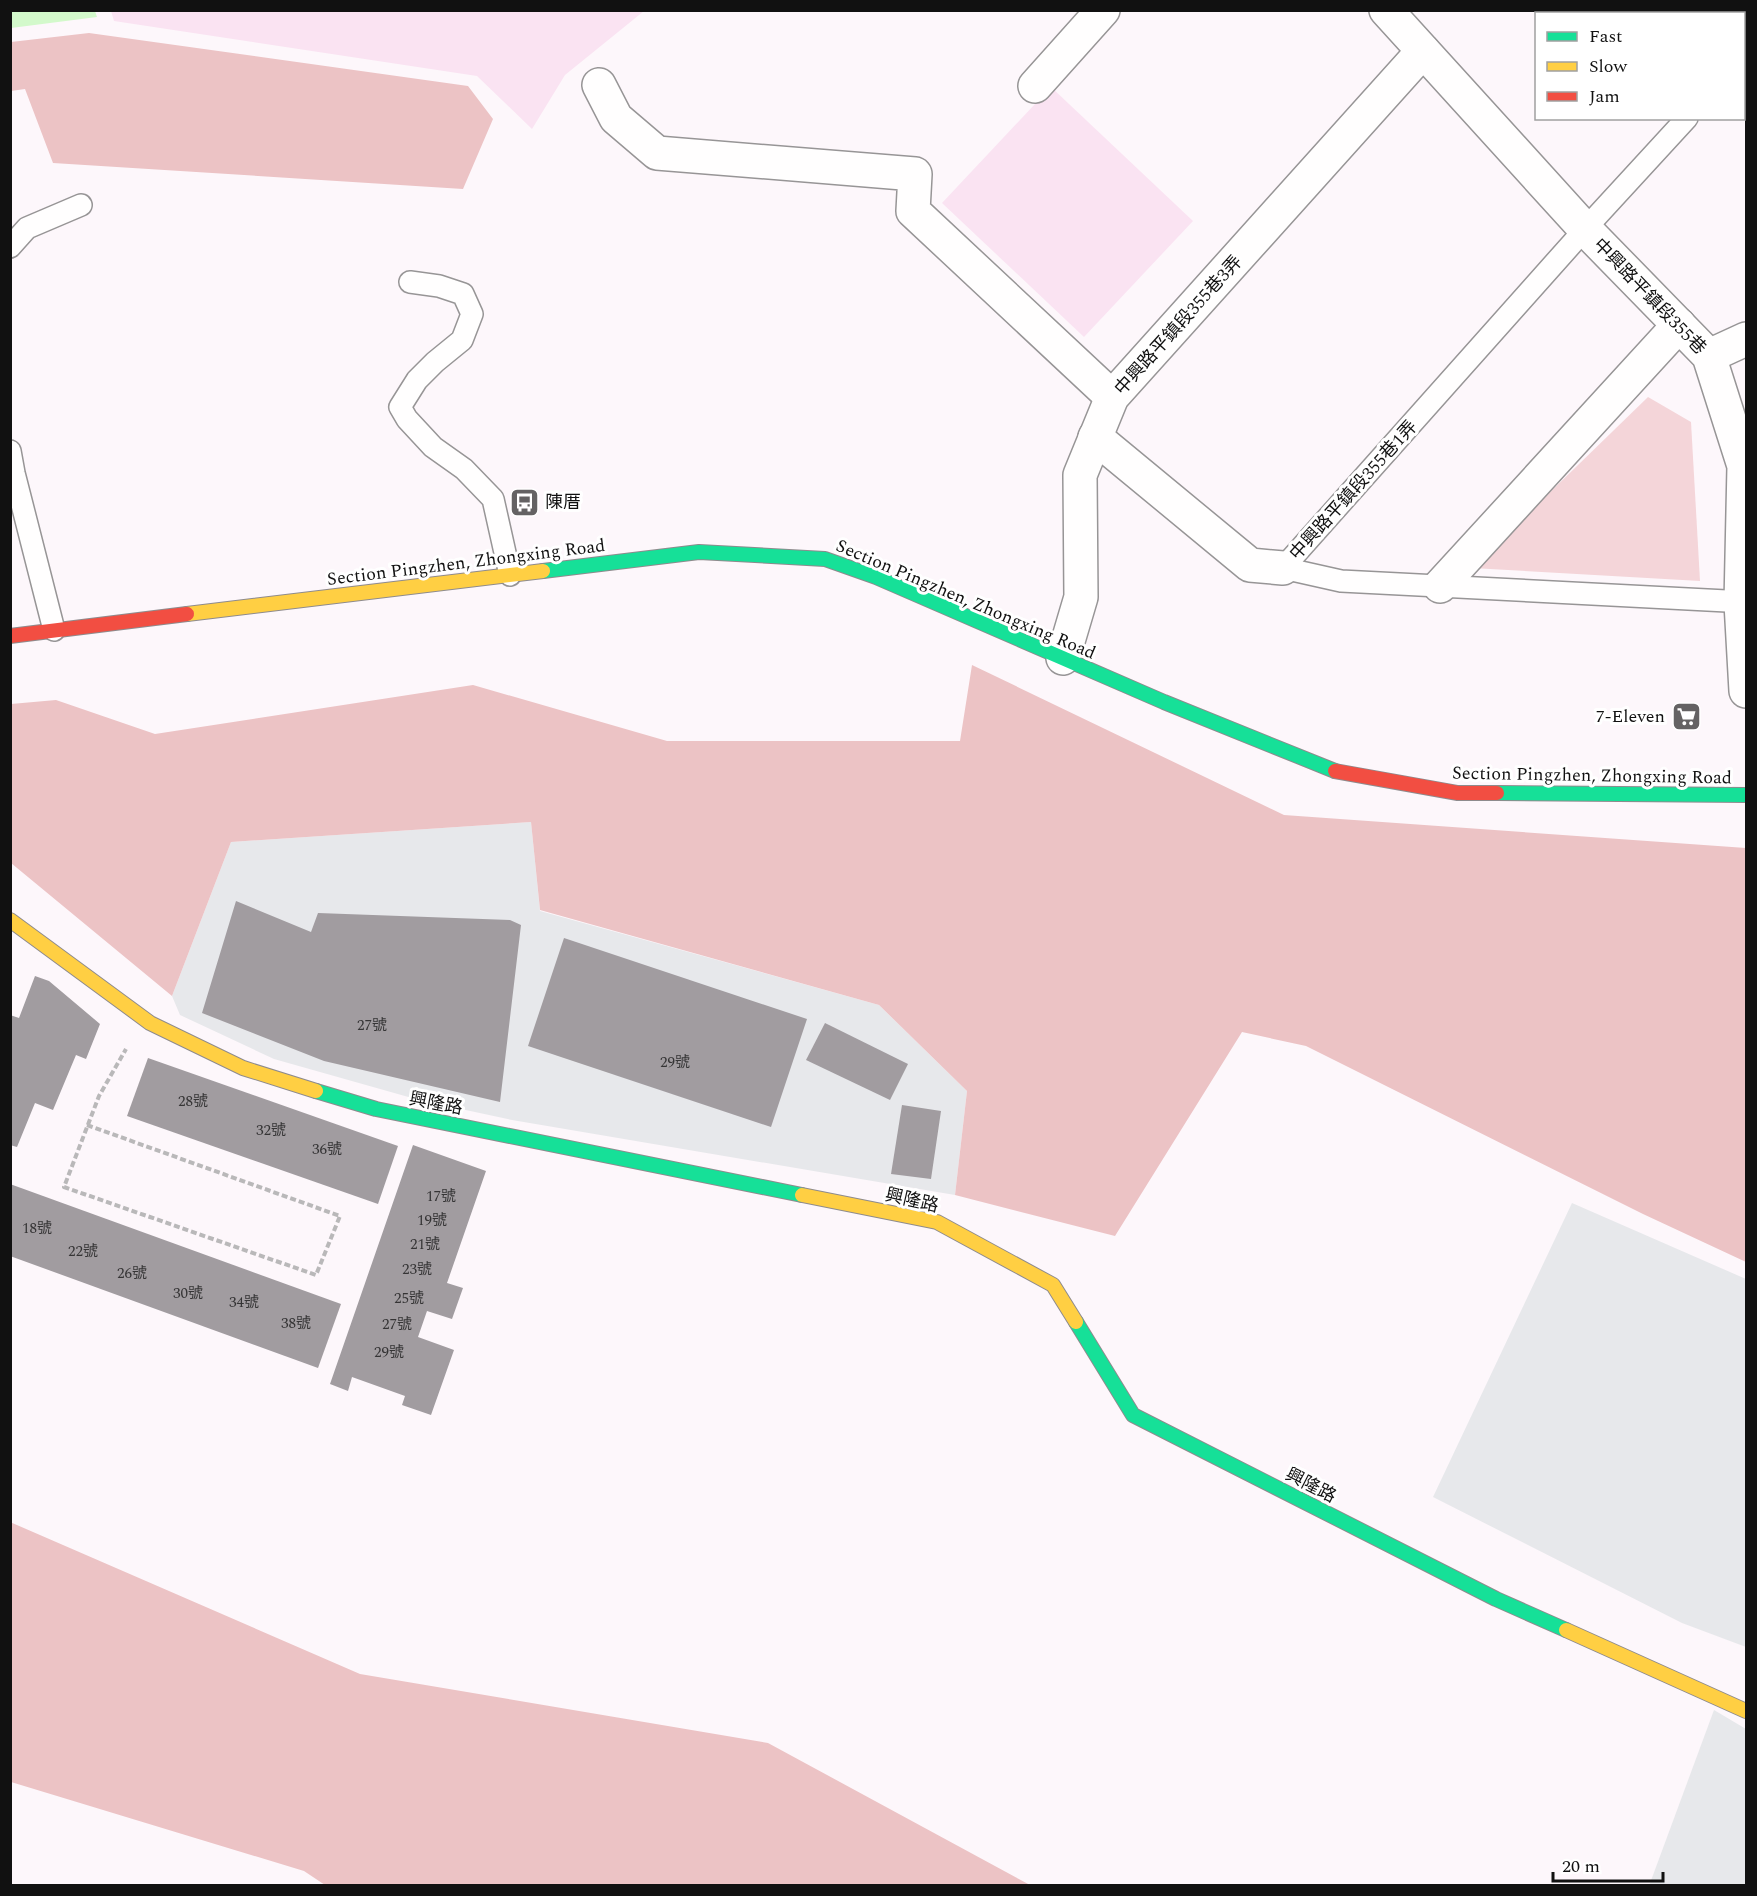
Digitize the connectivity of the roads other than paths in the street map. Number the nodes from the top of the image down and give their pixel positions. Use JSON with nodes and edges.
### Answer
{"nodes":[{"id":1,"x":1103,"y":10,"type":"edge"},
{"id":2,"x":1386,"y":10,"type":"edge"},
{"id":3,"x":1423,"y":51,"type":"junction"},
{"id":4,"x":599,"y":85,"type":"dead end"},
{"id":5,"x":1035,"y":86,"type":"dead end"},
{"id":6,"x":1685,"y":120,"type":"edge"},
{"id":7,"x":81,"y":206,"type":"dead end"},
{"id":8,"x":1585,"y":229,"type":"junction"},
{"id":9,"x":10,"y":247,"type":"edge"},
{"id":10,"x":410,"y":282,"type":"dead end"},
{"id":11,"x":1679,"y":325,"type":"junction"},
{"id":12,"x":1746,"y":339,"type":"edge"},
{"id":13,"x":1709,"y":356,"type":"junction"},
{"id":14,"x":1112,"y":397,"type":"junction"},
{"id":15,"x":1095,"y":437,"type":"junction"},
{"id":16,"x":10,"y":451,"type":"edge"},
{"id":17,"x":1745,"y":466,"type":"edge"},
{"id":18,"x":1283,"y":568,"type":"junction"},
{"id":19,"x":510,"y":575,"type":"junction"},
{"id":20,"x":1440,"y":586,"type":"junction"},
{"id":21,"x":1744,"y":603,"type":"edge"},
{"id":22,"x":54,"y":630,"type":"junction"},
{"id":23,"x":10,"y":636,"type":"edge"},
{"id":24,"x":1063,"y":658,"type":"junction"},
{"id":25,"x":1746,"y":692,"type":"edge"},
{"id":26,"x":1746,"y":795,"type":"edge"},
{"id":27,"x":10,"y":920,"type":"edge"},
{"id":28,"x":1746,"y":1711,"type":"edge"}],
"edges":[{"from":1,"to":5,"type":"street"},
{"from":2,"to":3,"type":"street","name":"中興路平鎮段355巷"},
{"from":3,"to":8,"type":"street","name":"中興路平鎮段355巷"},
{"from":3,"to":14,"type":"street","name":"中興路平鎮段355巷3弄"},
{"from":4,"to":14,"type":"street"},
{"from":6,"to":8,"type":"lane","name":"中興路平鎮段355巷1弄"},
{"from":7,"to":9,"type":"lane"},
{"from":8,"to":11,"type":"street","name":"中興路平鎮段355巷"},
{"from":8,"to":18,"type":"lane","name":"中興路平鎮段355巷1弄"},
{"from":10,"to":19,"type":"lane"},
{"from":11,"to":13,"type":"street","name":"中興路平鎮段355巷"},
{"from":11,"to":20,"type":"street"},
{"from":12,"to":13,"type":"street"},
{"from":13,"to":17,"type":"street","name":"中興路平鎮段355巷"},
{"from":14,"to":15,"type":"street","name":"中興路平鎮段355巷3弄"},
{"from":15,"to":18,"type":"street"},
{"from":15,"to":24,"type":"street","name":"中興路平鎮段355巷3弄"},
{"from":16,"to":22,"type":"lane"},
{"from":17,"to":21,"type":"street","name":"中興路平鎮段355巷"},
{"from":18,"to":20,"type":"lane","name":"中興路平鎮段355巷1弄"},
{"from":19,"to":22,"type":"street","name":"Section Pingzhen, Zhongxing Road"},
{"from":19,"to":24,"type":"street","name":"Section Pingzhen, Zhongxing Road"},
{"from":20,"to":21,"type":"lane","name":"中興路平鎮段355巷1弄"},
{"from":21,"to":25,"type":"street","name":"中興路平鎮段355巷"},
{"from":22,"to":23,"type":"street","name":"Section Pingzhen, Zhongxing Road"},
{"from":24,"to":26,"type":"street","name":"Section Pingzhen, Zhongxing Road"},
{"from":27,"to":28,"type":"street","name":"興隆路"}]}
